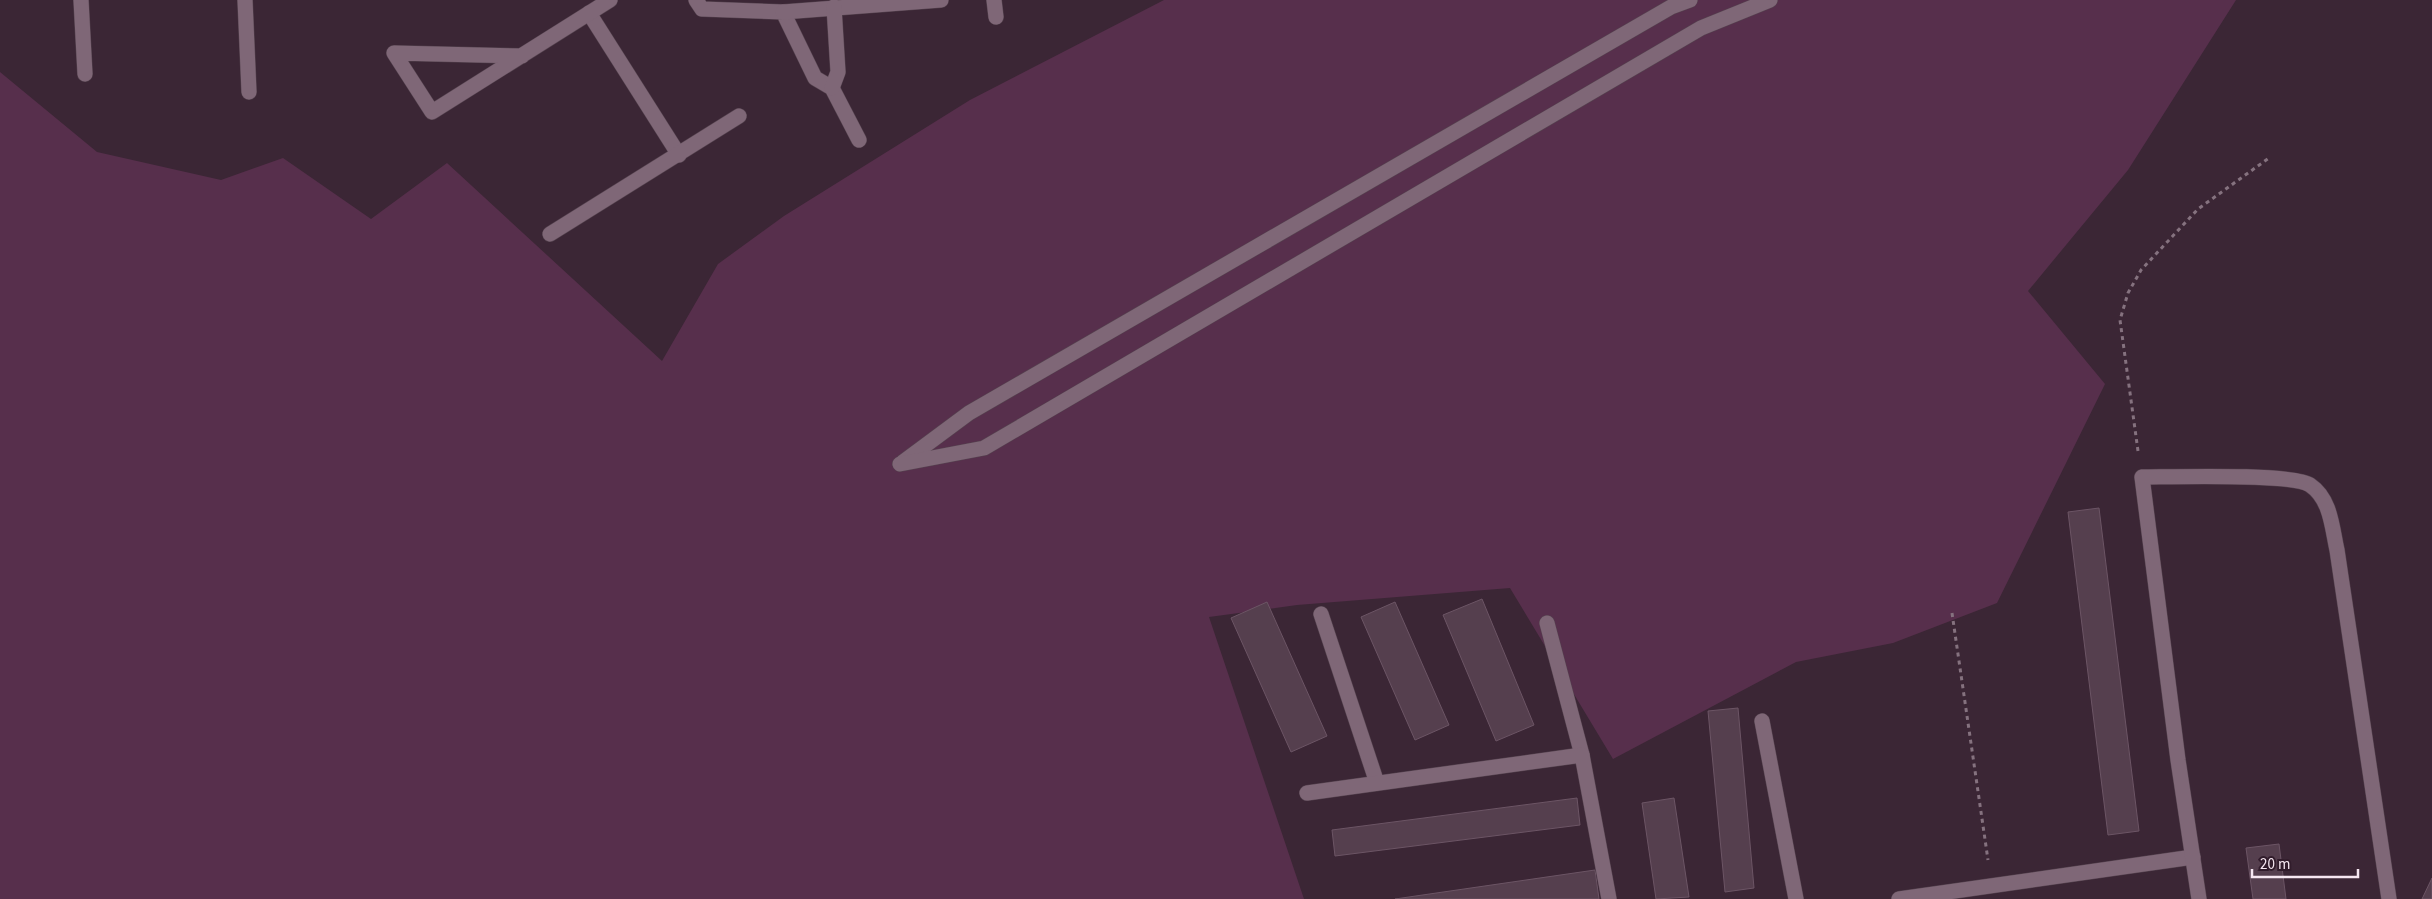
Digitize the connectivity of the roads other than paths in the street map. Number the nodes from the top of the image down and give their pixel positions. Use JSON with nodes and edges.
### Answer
{"nodes":[{"id":1,"x":81,"y":0,"type":"edge"},
{"id":2,"x":245,"y":0,"type":"edge"},
{"id":3,"x":610,"y":0,"type":"edge"},
{"id":4,"x":696,"y":0,"type":"edge"},
{"id":5,"x":941,"y":0,"type":"edge"},
{"id":6,"x":994,"y":0,"type":"edge"},
{"id":7,"x":1690,"y":0,"type":"edge"},
{"id":8,"x":1770,"y":0,"type":"edge"},
{"id":9,"x":834,"y":7,"type":"junction"},
{"id":10,"x":783,"y":12,"type":"junction"},
{"id":11,"x":589,"y":13,"type":"junction"},
{"id":12,"x":996,"y":17,"type":"dead end"},
{"id":13,"x":522,"y":56,"type":"junction"},
{"id":14,"x":85,"y":74,"type":"dead end"},
{"id":15,"x":832,"y":88,"type":"junction"},
{"id":16,"x":249,"y":92,"type":"dead end"},
{"id":17,"x":739,"y":116,"type":"dead end"},
{"id":18,"x":859,"y":140,"type":"dead end"},
{"id":19,"x":678,"y":155,"type":"junction"},
{"id":20,"x":550,"y":234,"type":"dead end"},
{"id":21,"x":1321,"y":614,"type":"dead end"},
{"id":22,"x":1547,"y":623,"type":"dead end"},
{"id":23,"x":1762,"y":720,"type":"dead end"},
{"id":24,"x":1582,"y":755,"type":"junction"},
{"id":25,"x":1377,"y":782,"type":"junction"},
{"id":26,"x":1307,"y":793,"type":"dead end"},
{"id":27,"x":2193,"y":857,"type":"junction"},
{"id":28,"x":1610,"y":899,"type":"edge"},
{"id":29,"x":1796,"y":899,"type":"edge"},
{"id":30,"x":1899,"y":899,"type":"edge"},
{"id":31,"x":2199,"y":899,"type":"edge"},
{"id":32,"x":2389,"y":899,"type":"edge"}],
"edges":[{"from":1,"to":14,"type":"street"},
{"from":2,"to":16,"type":"street"},
{"from":3,"to":11,"type":"street"},
{"from":4,"to":10,"type":"street"},
{"from":5,"to":9,"type":"street"},
{"from":6,"to":12,"type":"street"},
{"from":7,"to":8,"type":"street"},
{"from":9,"to":10,"type":"street"},
{"from":9,"to":15,"type":"street"},
{"from":10,"to":15,"type":"street"},
{"from":11,"to":13,"type":"street"},
{"from":11,"to":19,"type":"street"},
{"from":13,"to":13,"type":"street"},
{"from":15,"to":18,"type":"street"},
{"from":17,"to":19,"type":"street"},
{"from":19,"to":20,"type":"street"},
{"from":21,"to":25,"type":"street"},
{"from":22,"to":24,"type":"street"},
{"from":23,"to":29,"type":"street"},
{"from":24,"to":25,"type":"street"},
{"from":24,"to":28,"type":"street"},
{"from":25,"to":26,"type":"street"},
{"from":27,"to":30,"type":"street"},
{"from":27,"to":31,"type":"street"},
{"from":27,"to":32,"type":"street"}]}
